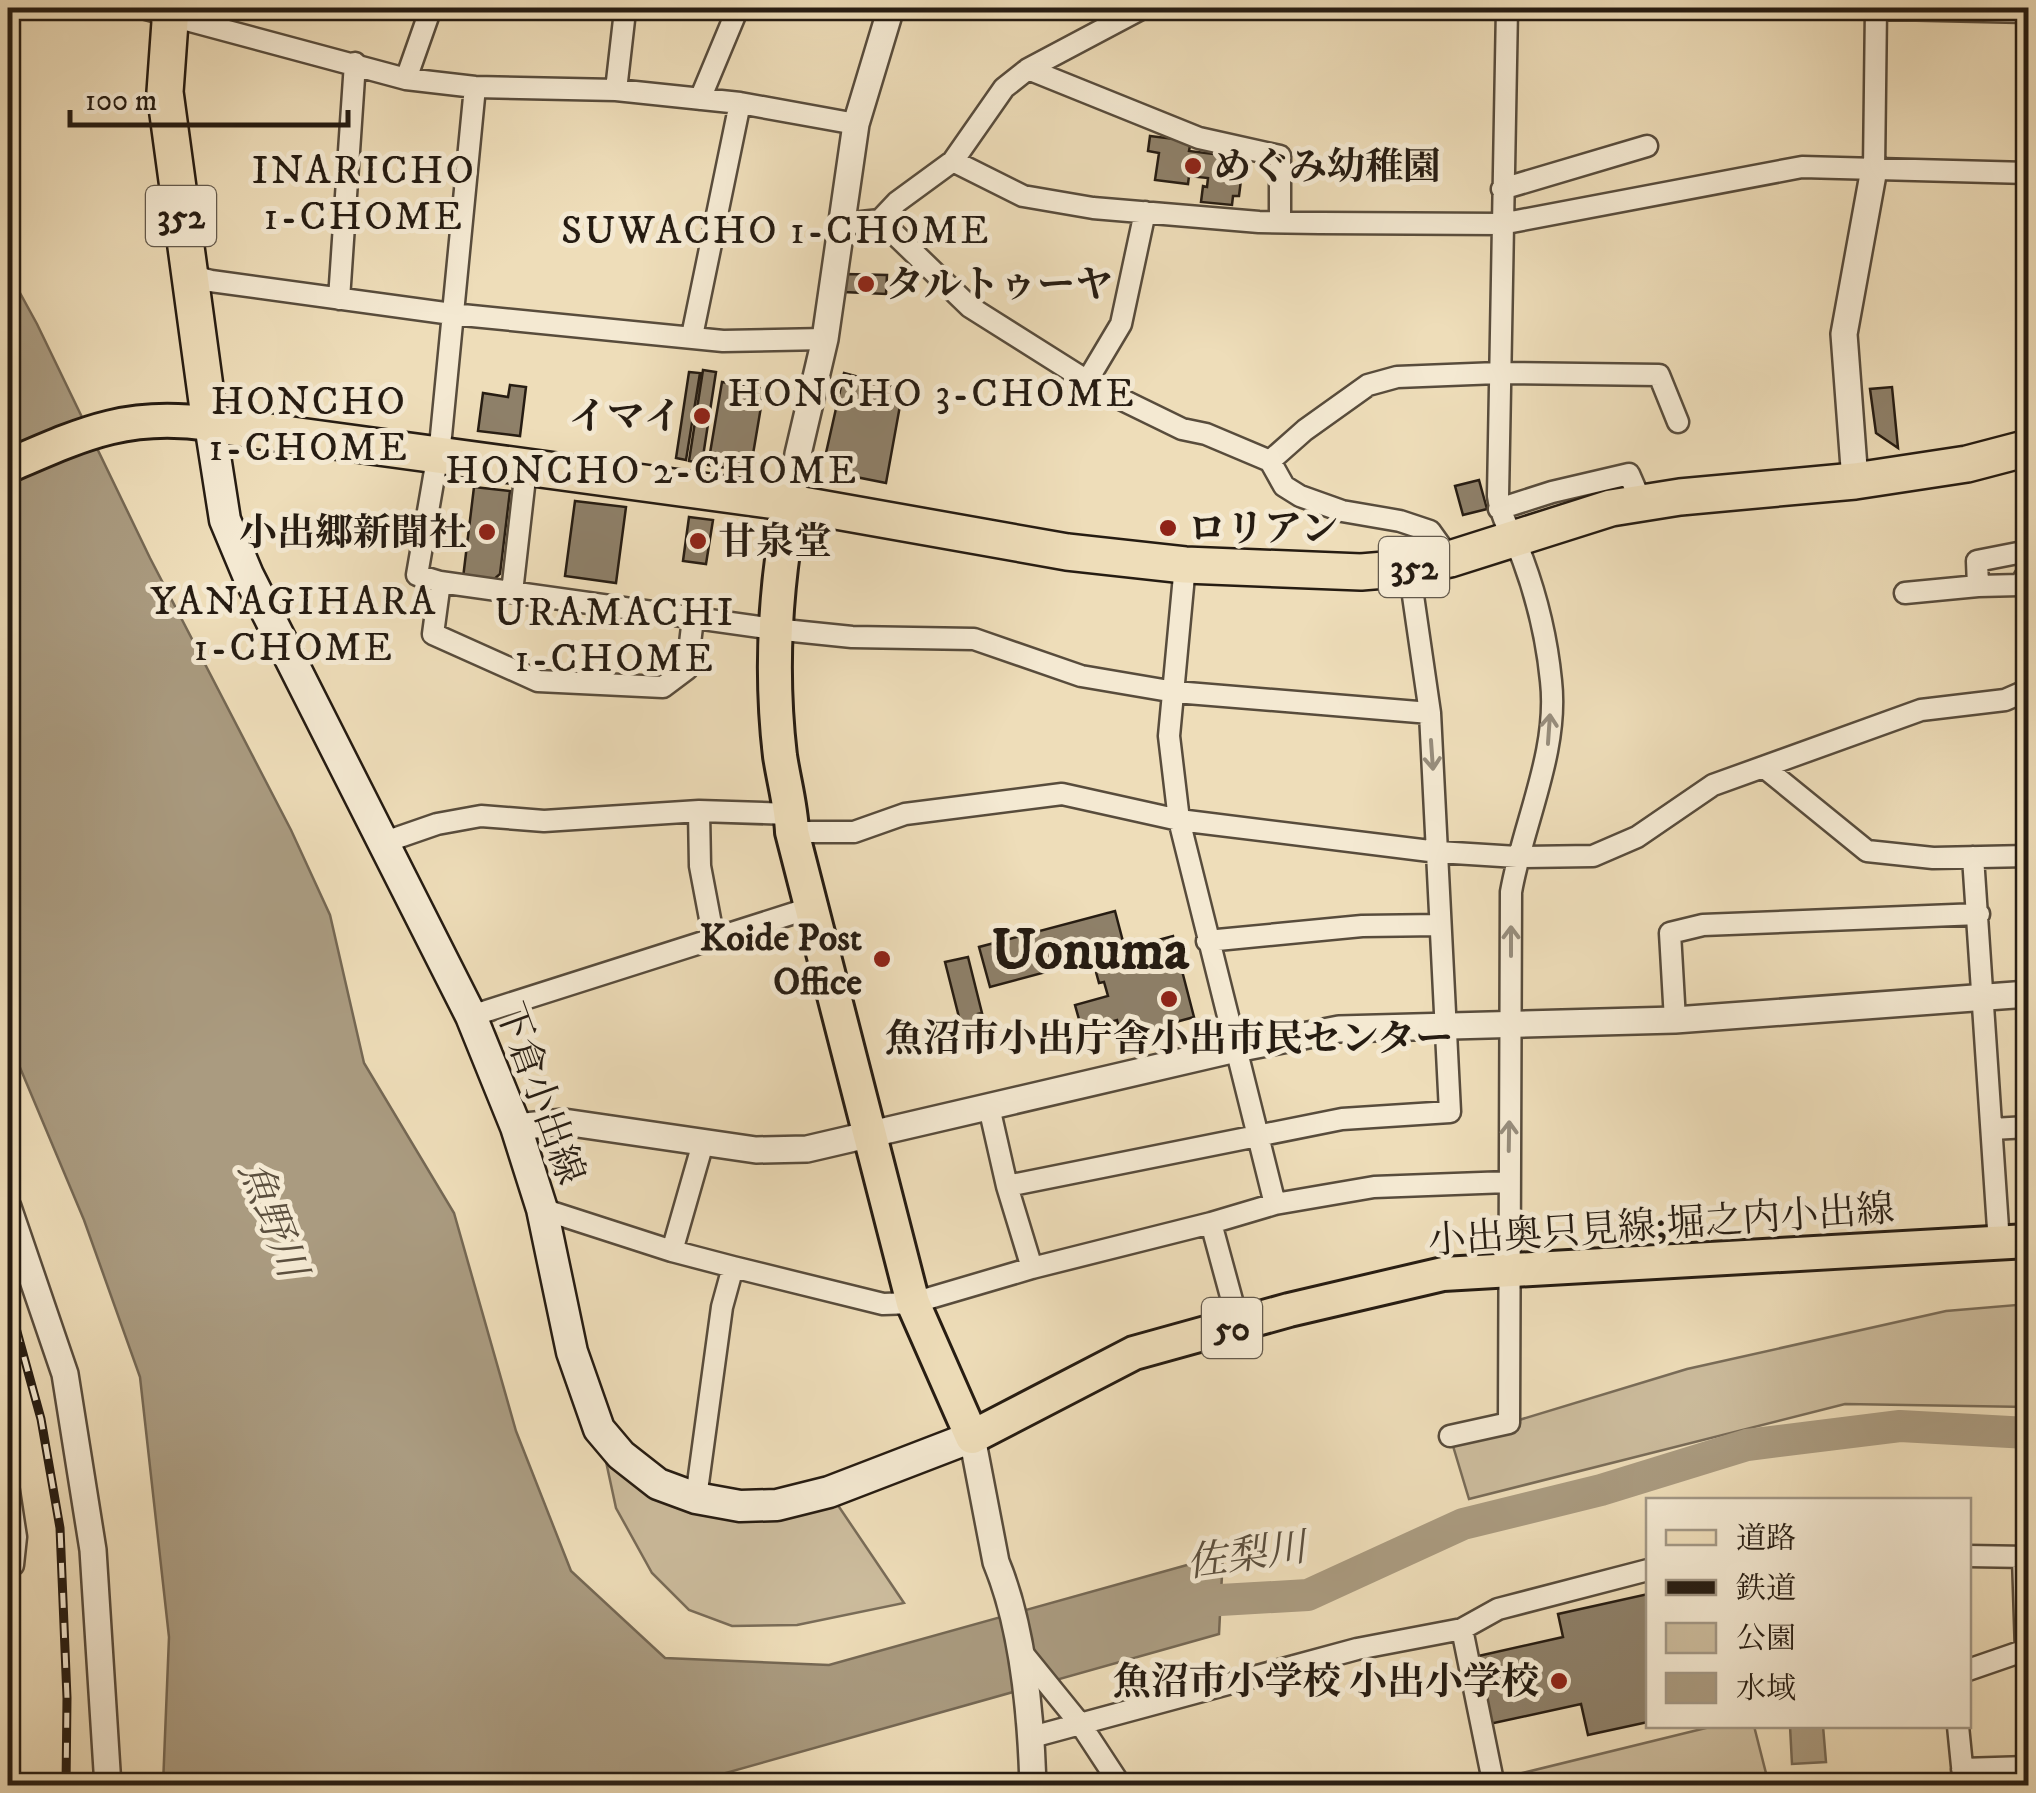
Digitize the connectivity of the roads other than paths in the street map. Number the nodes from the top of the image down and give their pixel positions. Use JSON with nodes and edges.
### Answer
{"nodes":[{"id":1,"x":431,"y":8,"type":"edge"},
{"id":2,"x":636,"y":8,"type":"edge"},
{"id":3,"x":738,"y":8,"type":"edge"},
{"id":4,"x":891,"y":8,"type":"edge"},
{"id":5,"x":1143,"y":8,"type":"edge"},
{"id":6,"x":1507,"y":8,"type":"edge"},
{"id":7,"x":1848,"y":8,"type":"edge"},
{"id":8,"x":1876,"y":8,"type":"edge"},
{"id":9,"x":161,"y":9,"type":"edge"},
{"id":10,"x":2028,"y":12,"type":"edge"},
{"id":11,"x":354,"y":64,"type":"junction"},
{"id":12,"x":1028,"y":69,"type":"junction"},
{"id":13,"x":406,"y":79,"type":"junction"},
{"id":14,"x":475,"y":87,"type":"junction"},
{"id":15,"x":616,"y":90,"type":"junction"},
{"id":16,"x":700,"y":99,"type":"junction"},
{"id":17,"x":740,"y":103,"type":"junction"},
{"id":18,"x":856,"y":124,"type":"junction"},
{"id":19,"x":1647,"y":146,"type":"dead end"},
{"id":20,"x":953,"y":161,"type":"junction"},
{"id":21,"x":1874,"y":170,"type":"junction"},
{"id":22,"x":2028,"y":173,"type":"edge"},
{"id":23,"x":1502,"y":189,"type":"junction"},
{"id":24,"x":1145,"y":212,"type":"junction"},
{"id":25,"x":880,"y":220,"type":"junction"},
{"id":26,"x":1280,"y":221,"type":"junction"},
{"id":27,"x":843,"y":224,"type":"junction"},
{"id":28,"x":1501,"y":224,"type":"junction"},
{"id":29,"x":188,"y":275,"type":"junction"},
{"id":30,"x":339,"y":298,"type":"junction"},
{"id":31,"x":452,"y":314,"type":"junction"},
{"id":32,"x":692,"y":336,"type":"junction"},
{"id":33,"x":824,"y":340,"type":"junction"},
{"id":34,"x":1498,"y":372,"type":"junction"},
{"id":35,"x":1087,"y":380,"type":"junction"},
{"id":36,"x":1678,"y":422,"type":"dead end"},
{"id":37,"x":210,"y":424,"type":"junction"},
{"id":38,"x":2028,"y":448,"type":"edge"},
{"id":39,"x":438,"y":456,"type":"junction"},
{"id":40,"x":1270,"y":461,"type":"junction"},
{"id":41,"x":8,"y":466,"type":"edge"},
{"id":42,"x":526,"y":469,"type":"junction"},
{"id":43,"x":1855,"y":481,"type":"junction"},
{"id":44,"x":791,"y":503,"type":"junction"},
{"id":45,"x":1506,"y":523,"type":"junction"},
{"id":46,"x":2028,"y":551,"type":"edge"},
{"id":47,"x":1450,"y":559,"type":"junction"},
{"id":48,"x":1184,"y":564,"type":"junction"},
{"id":49,"x":1409,"y":568,"type":"junction"},
{"id":50,"x":2028,"y":572,"type":"edge"},
{"id":51,"x":440,"y":582,"type":"junction"},
{"id":52,"x":1978,"y":586,"type":"junction"},
{"id":53,"x":512,"y":592,"type":"junction"},
{"id":54,"x":1906,"y":593,"type":"dead end"},
{"id":55,"x":694,"y":618,"type":"junction"},
{"id":56,"x":774,"y":629,"type":"junction"},
{"id":57,"x":2028,"y":690,"type":"edge"},
{"id":58,"x":1175,"y":692,"type":"junction"},
{"id":59,"x":1430,"y":713,"type":"junction"},
{"id":60,"x":1764,"y":768,"type":"junction"},
{"id":61,"x":699,"y":811,"type":"junction"},
{"id":62,"x":1179,"y":820,"type":"junction"},
{"id":63,"x":792,"y":823,"type":"junction"},
{"id":64,"x":385,"y":842,"type":"junction"},
{"id":65,"x":1438,"y":852,"type":"junction"},
{"id":66,"x":2028,"y":856,"type":"edge"},
{"id":67,"x":1517,"y":857,"type":"junction"},
{"id":68,"x":1973,"y":857,"type":"junction"},
{"id":69,"x":810,"y":908,"type":"junction"},
{"id":70,"x":1979,"y":914,"type":"junction"},
{"id":71,"x":1440,"y":925,"type":"junction"},
{"id":72,"x":714,"y":940,"type":"junction"},
{"id":73,"x":1207,"y":941,"type":"junction"},
{"id":74,"x":2028,"y":994,"type":"edge"},
{"id":75,"x":1984,"y":996,"type":"junction"},
{"id":76,"x":472,"y":1016,"type":"junction"},
{"id":77,"x":1675,"y":1020,"type":"junction"},
{"id":78,"x":1446,"y":1025,"type":"junction"},
{"id":79,"x":1511,"y":1025,"type":"junction"},
{"id":80,"x":1236,"y":1049,"type":"junction"},
{"id":81,"x":988,"y":1107,"type":"junction"},
{"id":82,"x":2028,"y":1127,"type":"edge"},
{"id":83,"x":516,"y":1128,"type":"junction"},
{"id":84,"x":1992,"y":1129,"type":"junction"},
{"id":85,"x":1258,"y":1136,"type":"junction"},
{"id":86,"x":869,"y":1137,"type":"junction"},
{"id":87,"x":703,"y":1143,"type":"junction"},
{"id":88,"x":1508,"y":1182,"type":"junction"},
{"id":89,"x":1007,"y":1186,"type":"junction"},
{"id":90,"x":1275,"y":1204,"type":"junction"},
{"id":91,"x":8,"y":1207,"type":"edge"},
{"id":92,"x":542,"y":1209,"type":"junction"},
{"id":93,"x":1212,"y":1223,"type":"junction"},
{"id":94,"x":2014,"y":1242,"type":"edge"},
{"id":95,"x":672,"y":1251,"type":"junction"},
{"id":96,"x":733,"y":1267,"type":"junction"},
{"id":97,"x":1032,"y":1268,"type":"junction"},
{"id":98,"x":1510,"y":1268,"type":"junction"},
{"id":99,"x":913,"y":1303,"type":"junction"},
{"id":100,"x":1238,"y":1326,"type":"junction"},
{"id":101,"x":1450,"y":1436,"type":"dead end"},
{"id":102,"x":972,"y":1437,"type":"junction"},
{"id":103,"x":8,"y":1484,"type":"edge"},
{"id":104,"x":696,"y":1498,"type":"junction"},
{"id":105,"x":1971,"y":1556,"type":"edge"},
{"id":106,"x":2026,"y":1557,"type":"edge"},
{"id":107,"x":8,"y":1567,"type":"edge"},
{"id":108,"x":1646,"y":1571,"type":"edge"},
{"id":109,"x":1462,"y":1629,"type":"junction"},
{"id":110,"x":1018,"y":1648,"type":"junction"},
{"id":111,"x":1971,"y":1669,"type":"edge"},
{"id":112,"x":1081,"y":1725,"type":"junction"},
{"id":113,"x":1958,"y":1728,"type":"edge"},
{"id":114,"x":1032,"y":1737,"type":"junction"},
{"id":115,"x":2028,"y":1767,"type":"edge"},
{"id":116,"x":1963,"y":1778,"type":"edge"},
{"id":117,"x":108,"y":1786,"type":"edge"},
{"id":118,"x":1033,"y":1786,"type":"edge"},
{"id":119,"x":1121,"y":1786,"type":"edge"},
{"id":120,"x":1494,"y":1786,"type":"edge"}],
"edges":[{"from":1,"to":13,"type":"street"},
{"from":2,"to":15,"type":"street"},
{"from":3,"to":16,"type":"street"},
{"from":4,"to":18,"type":"street"},
{"from":5,"to":12,"type":"street"},
{"from":6,"to":23,"type":"street"},
{"from":7,"to":8,"type":"street"},
{"from":8,"to":10,"type":"street"},
{"from":8,"to":21,"type":"street"},
{"from":9,"to":11,"type":"street"},
{"from":9,"to":29,"type":"highway","number":"352"},
{"from":11,"to":13,"type":"street"},
{"from":11,"to":30,"type":"street"},
{"from":12,"to":20,"type":"street"},
{"from":12,"to":26,"type":"street"},
{"from":13,"to":14,"type":"street"},
{"from":14,"to":15,"type":"street"},
{"from":14,"to":31,"type":"street"},
{"from":15,"to":16,"type":"street"},
{"from":16,"to":17,"type":"street"},
{"from":17,"to":18,"type":"street"},
{"from":17,"to":32,"type":"street"},
{"from":18,"to":27,"type":"street"},
{"from":19,"to":23,"type":"street"},
{"from":20,"to":24,"type":"street"},
{"from":20,"to":25,"type":"street"},
{"from":21,"to":22,"type":"street"},
{"from":21,"to":28,"type":"street"},
{"from":21,"to":43,"type":"street"},
{"from":23,"to":28,"type":"street"},
{"from":24,"to":26,"type":"street"},
{"from":24,"to":35,"type":"street"},
{"from":25,"to":27,"type":"street"},
{"from":25,"to":35,"type":"street"},
{"from":26,"to":28,"type":"street"},
{"from":27,"to":33,"type":"street"},
{"from":28,"to":34,"type":"street"},
{"from":29,"to":30,"type":"street"},
{"from":29,"to":37,"type":"highway","number":"352"},
{"from":30,"to":31,"type":"street"},
{"from":31,"to":32,"type":"street"},
{"from":31,"to":39,"type":"street"},
{"from":32,"to":33,"type":"street"},
{"from":33,"to":44,"type":"street"},
{"from":34,"to":36,"type":"street"},
{"from":34,"to":40,"type":"street"},
{"from":34,"to":45,"type":"street"},
{"from":35,"to":40,"type":"street"},
{"from":37,"to":39,"type":"highway","number":"352"},
{"from":37,"to":41,"type":"main road"},
{"from":37,"to":64,"type":"main road","name":"下倉小出線"},
{"from":38,"to":43,"type":"highway","number":"352"},
{"from":39,"to":42,"type":"highway","number":"352"},
{"from":39,"to":51,"type":"street"},
{"from":40,"to":47,"type":"street"},
{"from":42,"to":44,"type":"highway","number":"352"},
{"from":42,"to":53,"type":"street"},
{"from":43,"to":45,"type":"highway","number":"352"},
{"from":44,"to":48,"type":"highway","number":"352"},
{"from":44,"to":56,"type":"main road"},
{"from":45,"to":47,"type":"highway","number":"352"},
{"from":67,"to":45,"type":"street","one_way":true},
{"from":46,"to":52,"type":"street"},
{"from":47,"to":49,"type":"highway","number":"352"},
{"from":48,"to":49,"type":"highway","number":"352"},
{"from":48,"to":58,"type":"street"},
{"from":49,"to":59,"type":"street"},
{"from":50,"to":52,"type":"street"},
{"from":51,"to":53,"type":"street"},
{"from":51,"to":55,"type":"street"},
{"from":52,"to":54,"type":"street"},
{"from":53,"to":55,"type":"street"},
{"from":55,"to":56,"type":"street"},
{"from":56,"to":58,"type":"street"},
{"from":56,"to":63,"type":"main road"},
{"from":57,"to":60,"type":"street"},
{"from":58,"to":59,"type":"street"},
{"from":58,"to":62,"type":"street"},
{"from":59,"to":65,"type":"street","one_way":true},
{"from":60,"to":67,"type":"street"},
{"from":60,"to":68,"type":"street"},
{"from":61,"to":63,"type":"street"},
{"from":61,"to":64,"type":"street"},
{"from":61,"to":72,"type":"street"},
{"from":62,"to":63,"type":"street"},
{"from":62,"to":65,"type":"street"},
{"from":62,"to":73,"type":"street"},
{"from":63,"to":69,"type":"main road"},
{"from":64,"to":76,"type":"main road","name":"下倉小出線"},
{"from":65,"to":67,"type":"street"},
{"from":65,"to":71,"type":"street"},
{"from":66,"to":68,"type":"street"},
{"from":79,"to":67,"type":"street","one_way":true},
{"from":68,"to":70,"type":"street"},
{"from":69,"to":72,"type":"street"},
{"from":69,"to":86,"type":"main road"},
{"from":70,"to":75,"type":"street"},
{"from":70,"to":77,"type":"street"},
{"from":71,"to":73,"type":"street"},
{"from":71,"to":78,"type":"street"},
{"from":72,"to":76,"type":"street"},
{"from":73,"to":80,"type":"street"},
{"from":74,"to":75,"type":"street"},
{"from":75,"to":77,"type":"street"},
{"from":75,"to":84,"type":"street"},
{"from":76,"to":83,"type":"main road","name":"下倉小出線"},
{"from":77,"to":79,"type":"street"},
{"from":78,"to":79,"type":"street"},
{"from":78,"to":80,"type":"street"},
{"from":78,"to":85,"type":"street"},
{"from":88,"to":79,"type":"street","one_way":true},
{"from":80,"to":81,"type":"street"},
{"from":80,"to":85,"type":"street"},
{"from":81,"to":86,"type":"street"},
{"from":81,"to":89,"type":"street"},
{"from":82,"to":84,"type":"street"},
{"from":83,"to":87,"type":"street"},
{"from":83,"to":92,"type":"main road","name":"下倉小出線"},
{"from":84,"to":94,"type":"street"},
{"from":85,"to":89,"type":"street"},
{"from":85,"to":90,"type":"street"},
{"from":86,"to":87,"type":"street"},
{"from":86,"to":99,"type":"main road"},
{"from":87,"to":95,"type":"street"},
{"from":88,"to":90,"type":"street"},
{"from":88,"to":98,"type":"street"},
{"from":89,"to":97,"type":"street"},
{"from":90,"to":93,"type":"street"},
{"from":91,"to":117,"type":"street"},
{"from":92,"to":95,"type":"street"},
{"from":92,"to":104,"type":"main road","name":"下倉小出線"},
{"from":93,"to":97,"type":"street"},
{"from":93,"to":100,"type":"street"},
{"from":94,"to":98,"type":"main road","name":"小出奥只見線;堀之内小出線","number":"50"},
{"from":95,"to":96,"type":"street"},
{"from":96,"to":99,"type":"street"},
{"from":96,"to":104,"type":"street"},
{"from":97,"to":99,"type":"street"},
{"from":98,"to":100,"type":"main road","name":"小出奥只見線;堀之内小出線","number":"50"},
{"from":98,"to":101,"type":"street"},
{"from":99,"to":102,"type":"main road"},
{"from":100,"to":102,"type":"main road","name":"小出奥只見線;堀之内小出線","number":"50"},
{"from":102,"to":104,"type":"main road","name":"下倉小出線"},
{"from":102,"to":110,"type":"street"},
{"from":103,"to":107,"type":"street"},
{"from":105,"to":106,"type":"street"},
{"from":106,"to":111,"type":"street"},
{"from":108,"to":109,"type":"street"},
{"from":109,"to":112,"type":"street"},
{"from":109,"to":120,"type":"street"},
{"from":110,"to":112,"type":"street"},
{"from":110,"to":114,"type":"street"},
{"from":112,"to":114,"type":"street"},
{"from":112,"to":119,"type":"street"},
{"from":113,"to":116,"type":"street"},
{"from":114,"to":118,"type":"street"},
{"from":115,"to":116,"type":"street"}]}
